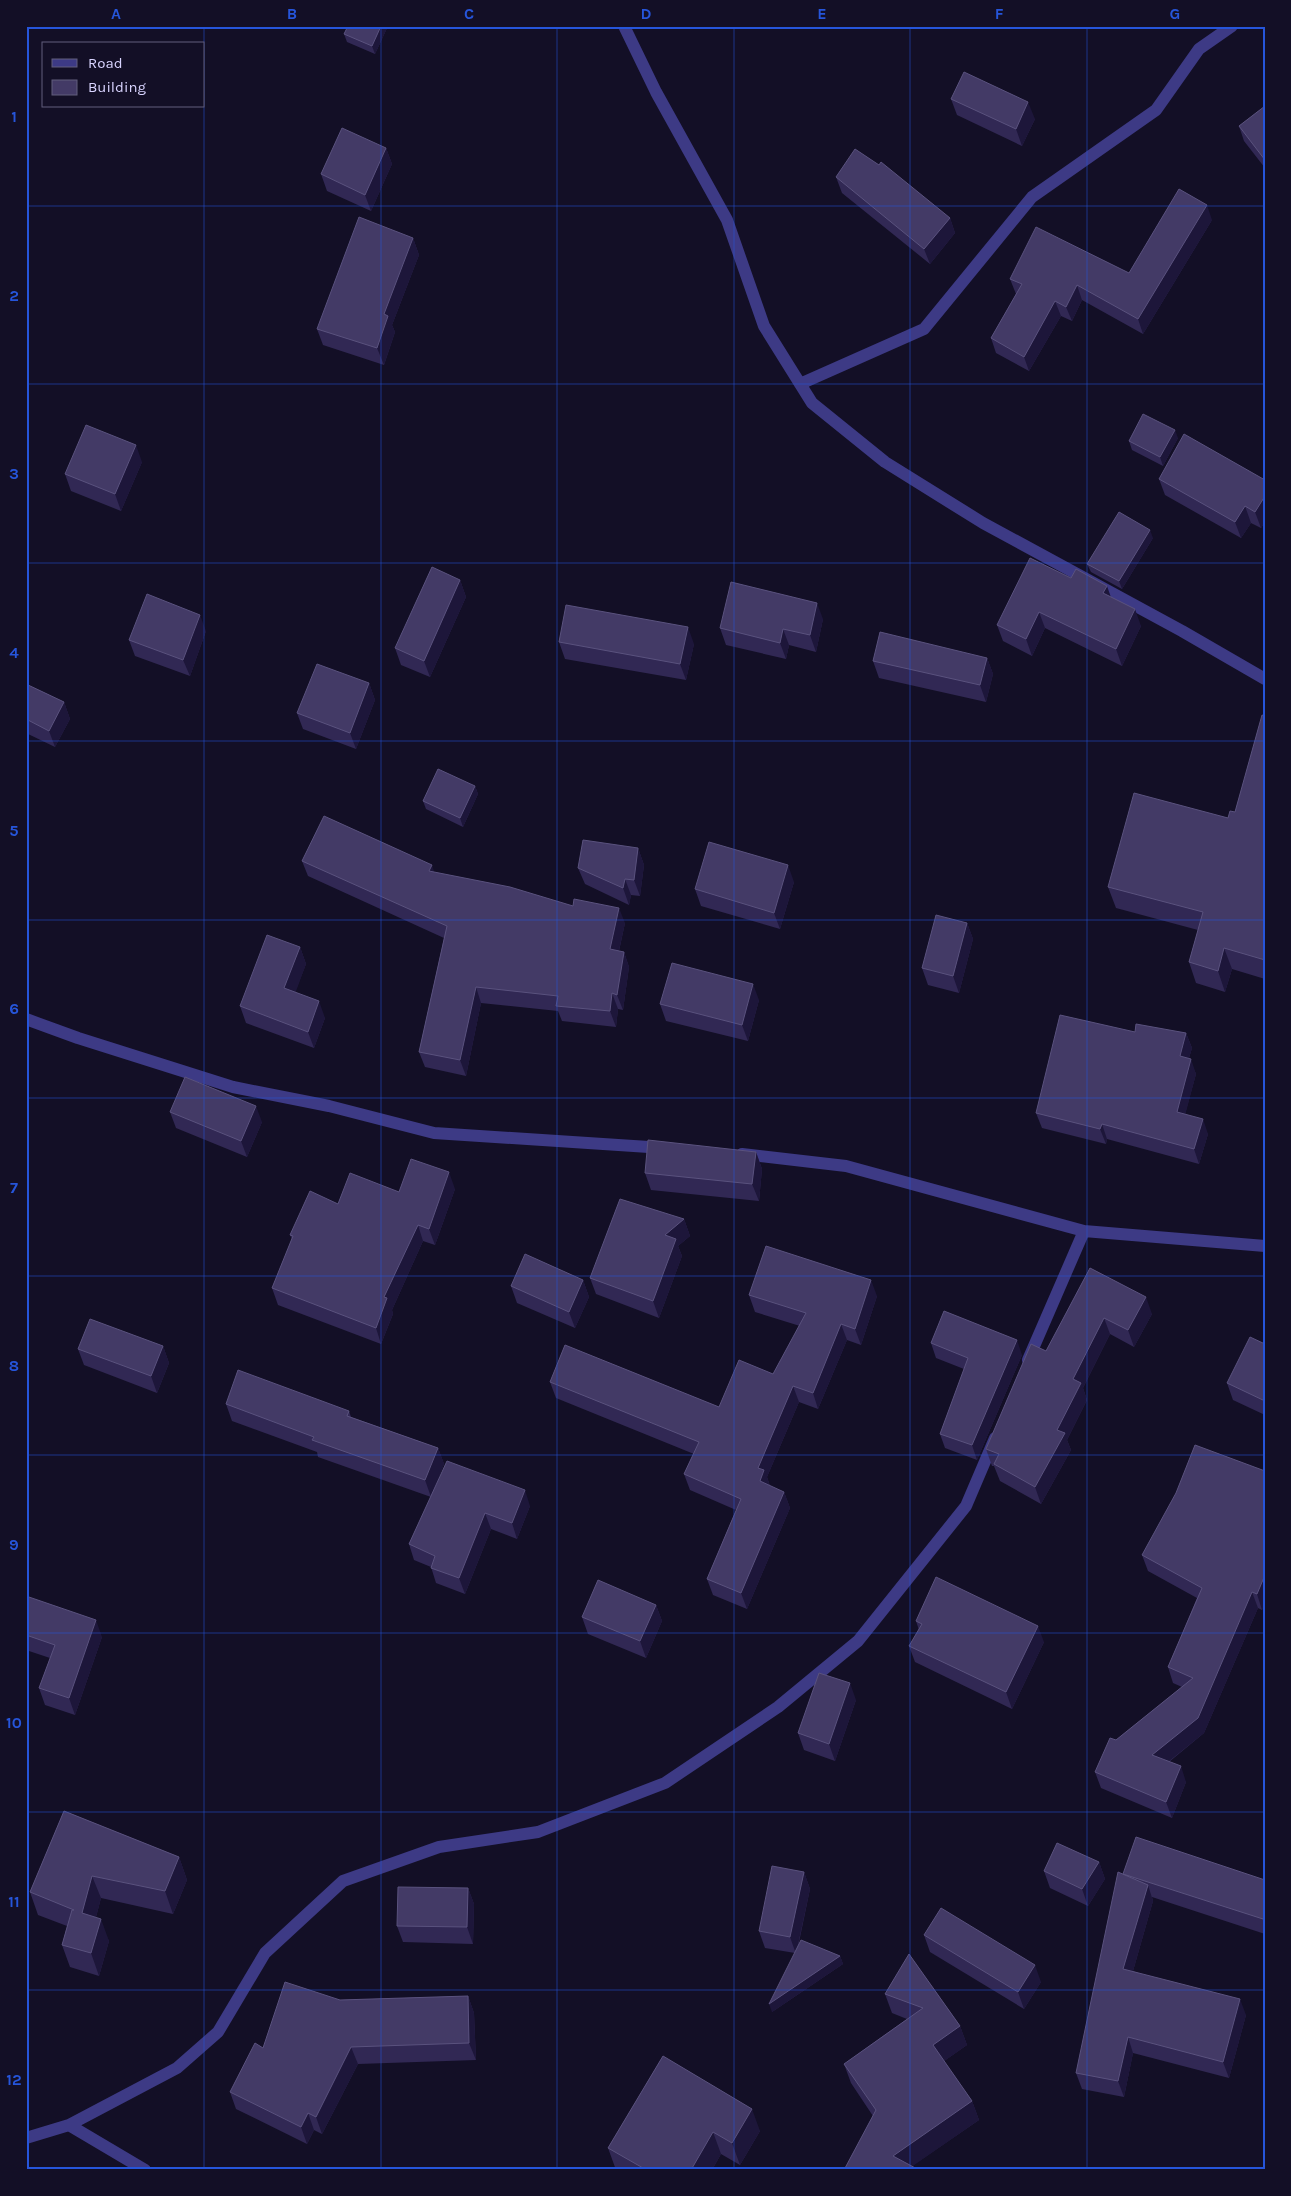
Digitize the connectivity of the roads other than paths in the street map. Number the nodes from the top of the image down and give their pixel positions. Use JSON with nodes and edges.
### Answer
{"nodes":[{"id":1,"x":624,"y":26,"type":"edge"},
{"id":2,"x":1232,"y":26,"type":"edge"},
{"id":3,"x":800,"y":384,"type":"junction"},
{"id":4,"x":1265,"y":679,"type":"edge"},
{"id":5,"x":26,"y":1019,"type":"edge"},
{"id":6,"x":672,"y":1149,"type":"edge"},
{"id":7,"x":730,"y":1153,"type":"edge"},
{"id":8,"x":1084,"y":1231,"type":"junction"},
{"id":9,"x":1265,"y":1246,"type":"edge"},
{"id":10,"x":1025,"y":1368,"type":"edge"},
{"id":11,"x":1001,"y":1423,"type":"edge"},
{"id":12,"x":69,"y":2125,"type":"junction"},
{"id":13,"x":26,"y":2138,"type":"edge"},
{"id":14,"x":145,"y":2170,"type":"edge"}],
"edges":[{"from":1,"to":3,"type":"street"},
{"from":2,"to":3,"type":"street"},
{"from":3,"to":4,"type":"street"},
{"from":5,"to":6,"type":"street"},
{"from":7,"to":8,"type":"street"},
{"from":8,"to":9,"type":"street"},
{"from":8,"to":10,"type":"street"},
{"from":11,"to":12,"type":"street"},
{"from":12,"to":13,"type":"street"},
{"from":12,"to":14,"type":"street"}]}
